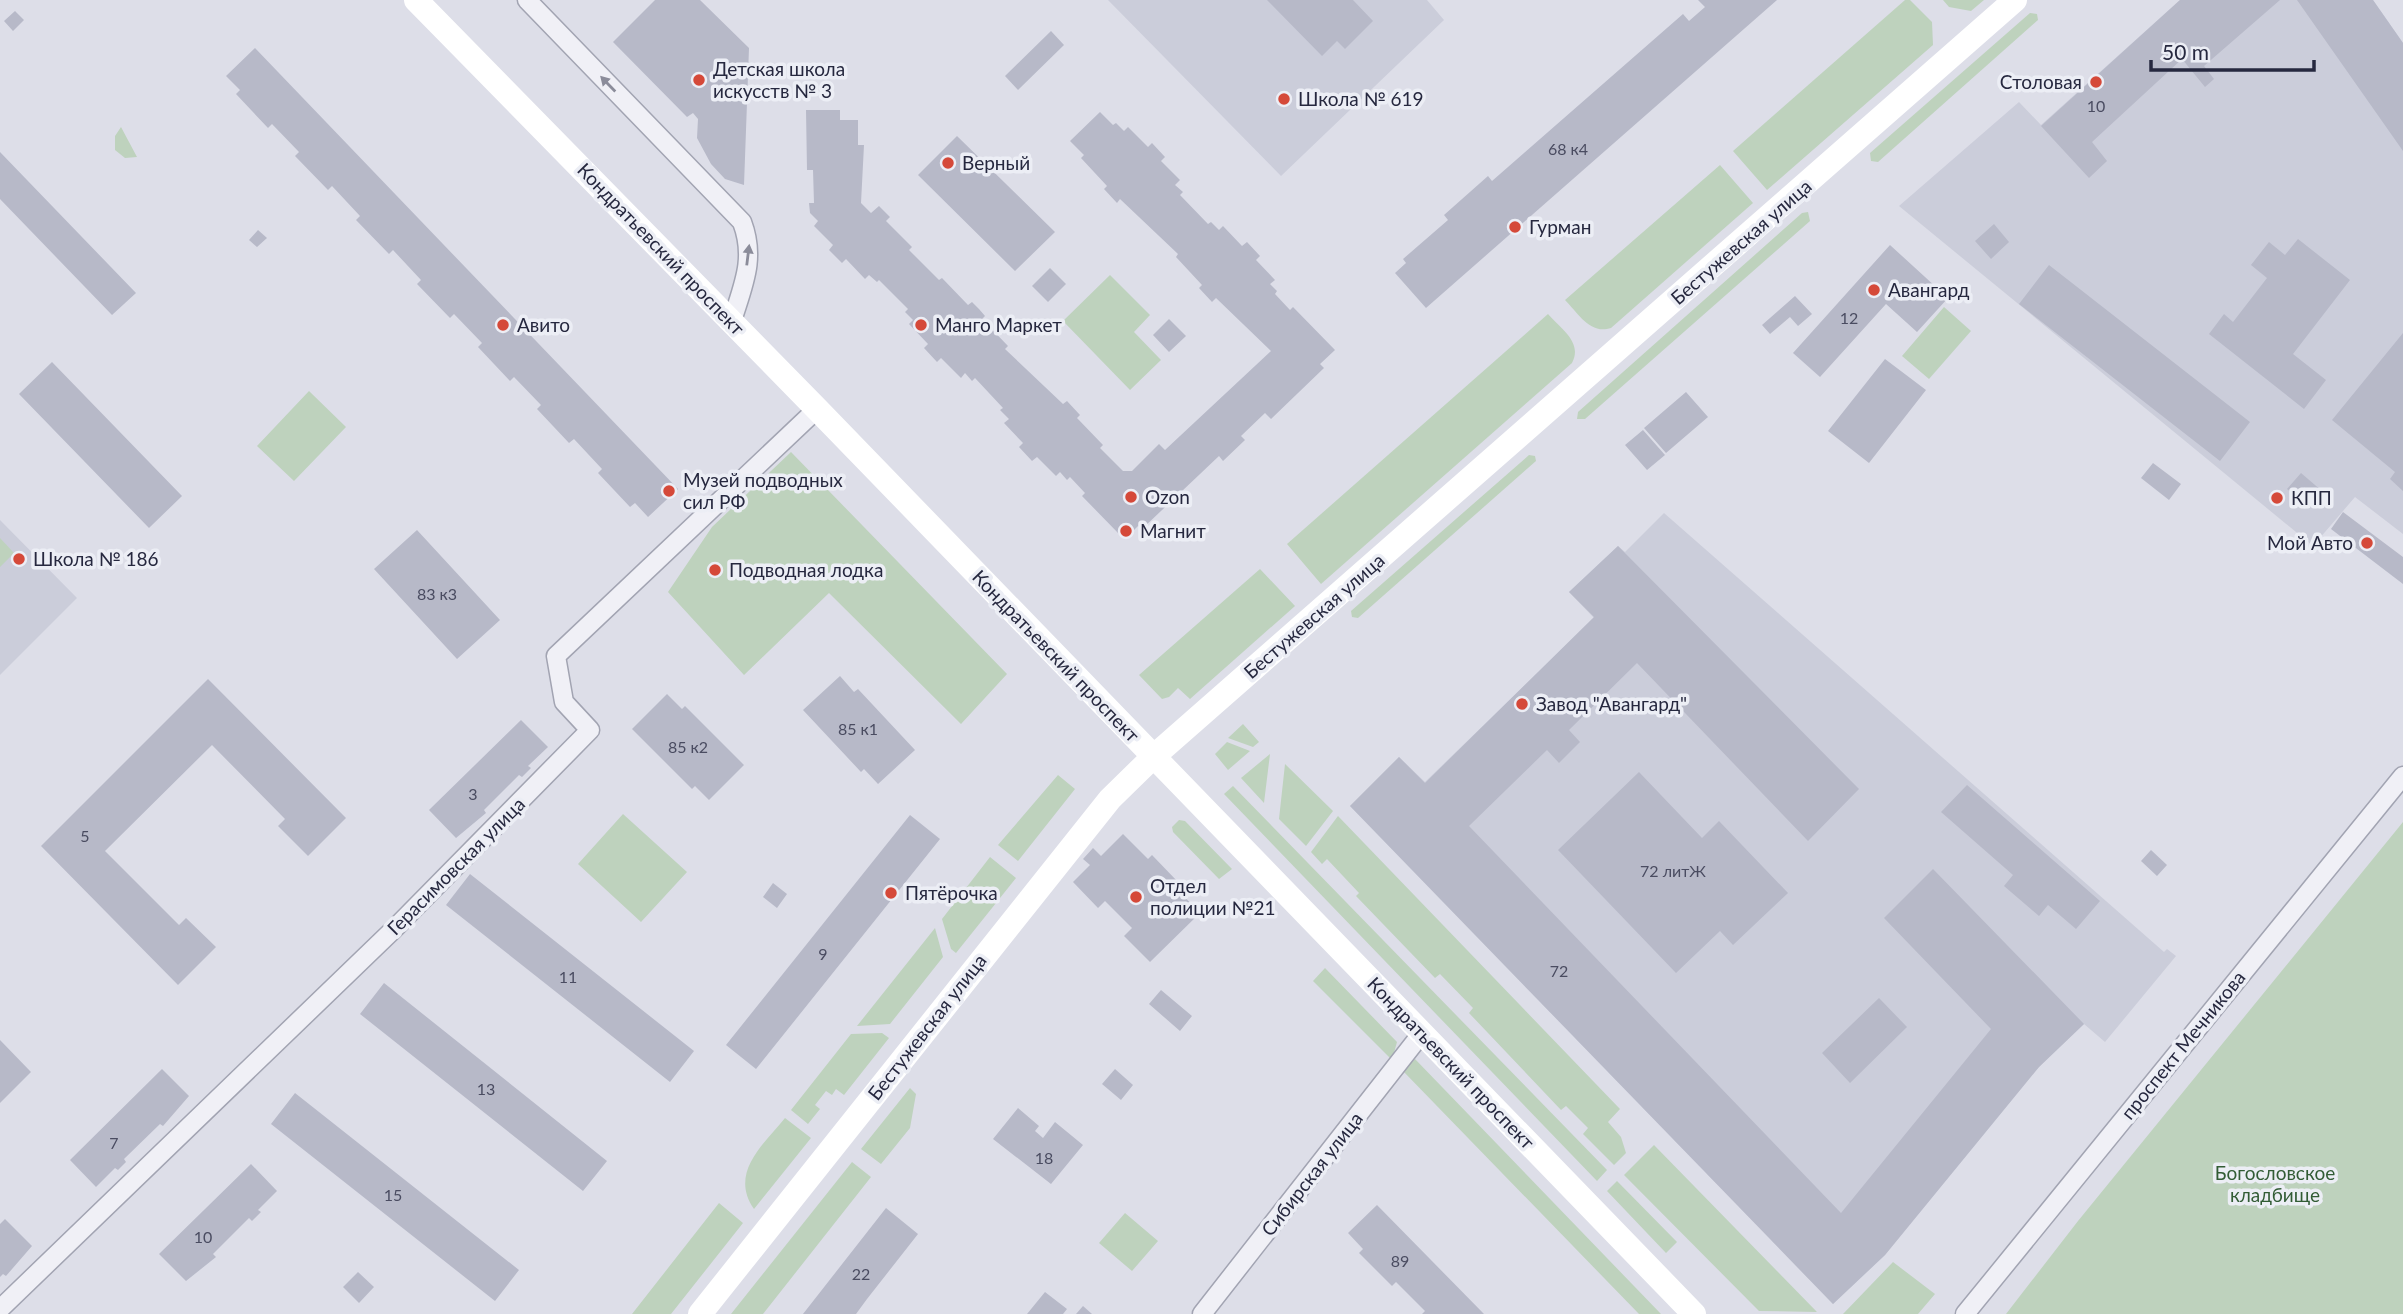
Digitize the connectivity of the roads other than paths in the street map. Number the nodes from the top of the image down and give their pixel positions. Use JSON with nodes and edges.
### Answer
{"nodes":[{"id":1,"x":416,"y":0,"type":"edge"},
{"id":2,"x":527,"y":0,"type":"edge"},
{"id":3,"x":2015,"y":0,"type":"edge"},
{"id":4,"x":732,"y":321,"type":"junction"},
{"id":5,"x":817,"y":409,"type":"junction"},
{"id":6,"x":1153,"y":757,"type":"junction"},
{"id":7,"x":2403,"y":776,"type":"edge"},
{"id":8,"x":1422,"y":1033,"type":"junction"},
{"id":9,"x":0,"y":1309,"type":"edge"},
{"id":10,"x":700,"y":1314,"type":"edge"},
{"id":11,"x":1202,"y":1314,"type":"edge"},
{"id":12,"x":1694,"y":1314,"type":"edge"},
{"id":13,"x":1965,"y":1314,"type":"edge"}],
"edges":[{"from":1,"to":4,"type":"street","name":"Кондратьевский проспект"},
{"from":4,"to":2,"type":"street","one_way":true},
{"from":3,"to":6,"type":"street","name":"Бестужевская улица"},
{"from":4,"to":5,"type":"street","name":"Кондратьевский проспект"},
{"from":5,"to":6,"type":"street","name":"Кондратьевский проспект"},
{"from":5,"to":9,"type":"street","name":"Герасимовская улица"},
{"from":6,"to":8,"type":"street","name":"Кондратьевский проспект"},
{"from":6,"to":10,"type":"street","name":"Бестужевская улица"},
{"from":7,"to":13,"type":"street","name":"проспект Мечникова"},
{"from":8,"to":11,"type":"street","name":"Сибирская улица"},
{"from":8,"to":12,"type":"street","name":"Кондратьевский проспект"}]}
